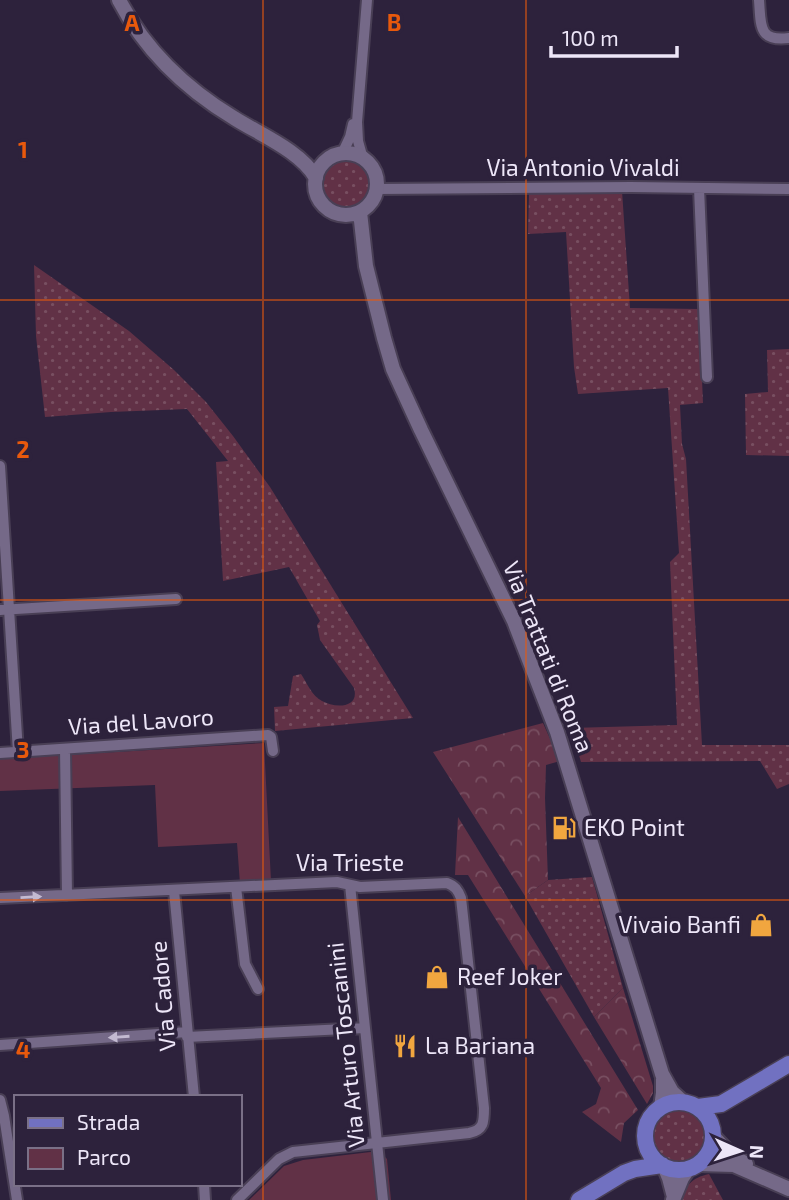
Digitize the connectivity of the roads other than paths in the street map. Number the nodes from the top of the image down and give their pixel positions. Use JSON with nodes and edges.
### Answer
{"nodes":[{"id":1,"x":119,"y":0,"type":"edge"},
{"id":2,"x":367,"y":0,"type":"edge"},
{"id":3,"x":759,"y":0,"type":"edge"},
{"id":4,"x":789,"y":38,"type":"edge"},
{"id":5,"x":357,"y":104,"type":"junction"},
{"id":6,"x":284,"y":148,"type":"junction"},
{"id":7,"x":336,"y":156,"type":"junction"},
{"id":8,"x":363,"y":159,"type":"junction"},
{"id":9,"x":316,"y":178,"type":"junction"},
{"id":10,"x":699,"y":188,"type":"junction"},
{"id":11,"x":376,"y":189,"type":"junction"},
{"id":12,"x":789,"y":189,"type":"edge"},
{"id":13,"x":360,"y":212,"type":"junction"},
{"id":14,"x":342,"y":215,"type":"junction"},
{"id":15,"x":366,"y":266,"type":"junction"},
{"id":16,"x":707,"y":377,"type":"dead end"},
{"id":17,"x":0,"y":466,"type":"edge"},
{"id":18,"x":176,"y":599,"type":"dead end"},
{"id":19,"x":5,"y":610,"type":"edge"},
{"id":20,"x":65,"y":748,"type":"junction"},
{"id":21,"x":273,"y":751,"type":"dead end"},
{"id":22,"x":18,"y":752,"type":"junction"},
{"id":23,"x":0,"y":753,"type":"edge"},
{"id":24,"x":350,"y":885,"type":"junction"},
{"id":25,"x":236,"y":887,"type":"junction"},
{"id":26,"x":174,"y":891,"type":"junction"},
{"id":27,"x":67,"y":895,"type":"junction"},
{"id":28,"x":0,"y":898,"type":"edge"},
{"id":29,"x":258,"y":989,"type":"dead end"},
{"id":30,"x":365,"y":1027,"type":"junction"},
{"id":31,"x":187,"y":1034,"type":"junction"},
{"id":32,"x":0,"y":1045,"type":"edge"},
{"id":33,"x":789,"y":1064,"type":"edge"},
{"id":34,"x":789,"y":1072,"type":"edge"},
{"id":35,"x":662,"y":1074,"type":"junction"},
{"id":36,"x":194,"y":1095,"type":"edge"},
{"id":37,"x":0,"y":1100,"type":"edge"},
{"id":38,"x":690,"y":1104,"type":"junction"},
{"id":39,"x":661,"y":1107,"type":"junction"},
{"id":40,"x":10,"y":1115,"type":"edge"},
{"id":41,"x":713,"y":1135,"type":"junction"},
{"id":42,"x":645,"y":1136,"type":"junction"},
{"id":43,"x":377,"y":1144,"type":"junction"},
{"id":44,"x":12,"y":1146,"type":"edge"},
{"id":45,"x":663,"y":1166,"type":"junction"},
{"id":46,"x":694,"y":1166,"type":"junction"},
{"id":47,"x":14,"y":1173,"type":"edge"},
{"id":48,"x":624,"y":1173,"type":"junction"},
{"id":49,"x":788,"y":1188,"type":"edge"},
{"id":50,"x":673,"y":1199,"type":"edge"},
{"id":51,"x":237,"y":1200,"type":"edge"},
{"id":52,"x":383,"y":1200,"type":"edge"},
{"id":53,"x":579,"y":1200,"type":"edge"}],
"edges":[{"from":1,"to":6,"type":"main road"},
{"from":2,"to":5,"type":"street"},
{"from":3,"to":4,"type":"street"},
{"from":5,"to":7,"type":"street"},
{"from":5,"to":8,"type":"street"},
{"from":6,"to":7,"type":"main road"},
{"from":6,"to":9,"type":"main road"},
{"from":7,"to":8,"type":"main road"},
{"from":7,"to":9,"type":"main road"},
{"from":8,"to":11,"type":"main road"},
{"from":9,"to":14,"type":"main road"},
{"from":10,"to":11,"type":"street","name":"Via Antonio Vivaldi"},
{"from":10,"to":12,"type":"street","name":"Via Antonio Vivaldi"},
{"from":10,"to":16,"type":"street"},
{"from":11,"to":13,"type":"main road"},
{"from":13,"to":14,"type":"main road"},
{"from":13,"to":15,"type":"main road","name":"Via Trattati di Roma"},
{"from":14,"to":15,"type":"main road","name":"Via Trattati di Roma"},
{"from":15,"to":35,"type":"main road","name":"Via Trattati di Roma"},
{"from":17,"to":19,"type":"street"},
{"from":18,"to":19,"type":"street"},
{"from":19,"to":22,"type":"street"},
{"from":20,"to":21,"type":"street","name":"Via del Lavoro"},
{"from":20,"to":22,"type":"street","name":"Via del Lavoro"},
{"from":20,"to":27,"type":"street"},
{"from":22,"to":23,"type":"street","name":"Via del Lavoro"},
{"from":24,"to":25,"type":"street","name":"Via Trieste"},
{"from":24,"to":30,"type":"street","name":"Via Arturo Toscanini"},
{"from":24,"to":43,"type":"street","name":"Via Trieste"},
{"from":25,"to":26,"type":"street","name":"Via Trieste"},
{"from":25,"to":29,"type":"street"},
{"from":26,"to":27,"type":"street","name":"Via Trieste"},
{"from":26,"to":31,"type":"street","name":"Via Cadore"},
{"from":28,"to":27,"type":"street","name":"Via Trieste","one_way":true},
{"from":30,"to":31,"type":"street"},
{"from":30,"to":43,"type":"street","name":"Via Arturo Toscanini"},
{"from":31,"to":32,"type":"street","one_way":true},
{"from":31,"to":36,"type":"street","name":"Via Cadore"},
{"from":33,"to":38,"type":"main road"},
{"from":34,"to":41,"type":"main road"},
{"from":35,"to":38,"type":"main road","name":"Via Trattati di Roma"},
{"from":35,"to":39,"type":"main road","name":"Via Trattati di Roma"},
{"from":37,"to":40,"type":"street"},
{"from":38,"to":39,"type":"main road"},
{"from":38,"to":41,"type":"main road"},
{"from":39,"to":42,"type":"main road"},
{"from":40,"to":44,"type":"street"},
{"from":41,"to":46,"type":"main road"},
{"from":41,"to":49,"type":"main road"},
{"from":42,"to":45,"type":"main road"},
{"from":42,"to":48,"type":"main road"},
{"from":43,"to":51,"type":"street"},
{"from":43,"to":52,"type":"street","name":"Via Arturo Toscanini"},
{"from":44,"to":47,"type":"street"},
{"from":45,"to":46,"type":"main road"},
{"from":45,"to":48,"type":"main road"},
{"from":45,"to":50,"type":"main road"},
{"from":46,"to":49,"type":"main road"},
{"from":46,"to":50,"type":"main road"},
{"from":48,"to":53,"type":"main road"}]}
